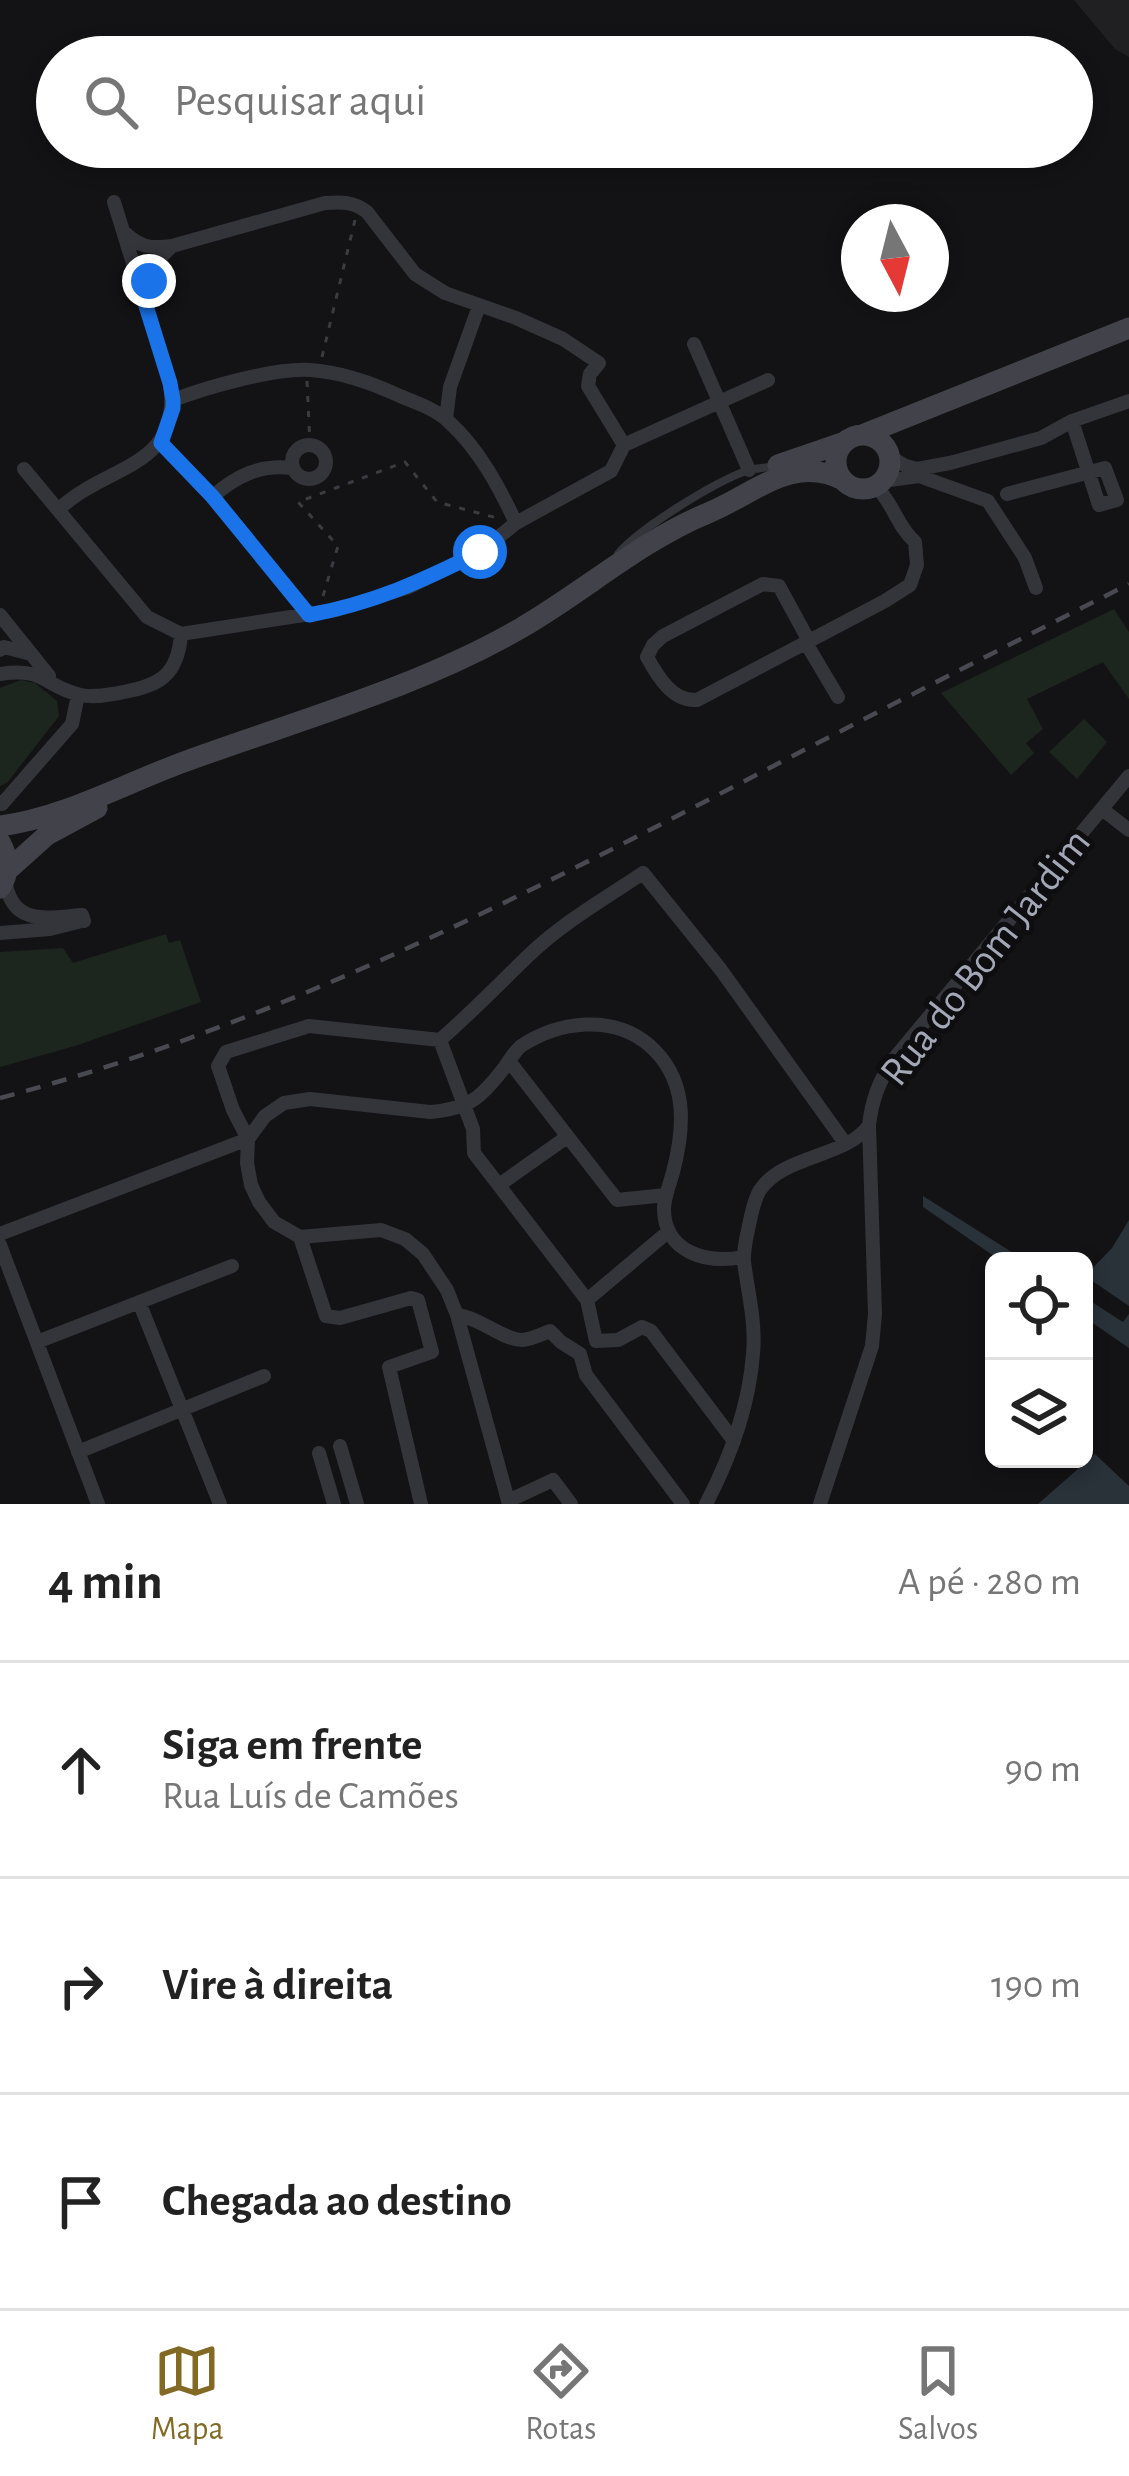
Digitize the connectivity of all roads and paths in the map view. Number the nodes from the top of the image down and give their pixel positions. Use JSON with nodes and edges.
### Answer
{"nodes":[{"id":1,"x":114,"y":202,"type":"dead end"},
{"id":2,"x":359,"y":206,"type":"junction"},
{"id":3,"x":123,"y":231,"type":"junction"},
{"id":4,"x":172,"y":246,"type":"junction"},
{"id":5,"x":146,"y":306,"type":"junction"},
{"id":6,"x":478,"y":306,"type":"junction"},
{"id":7,"x":1129,"y":328,"type":"edge"},
{"id":8,"x":694,"y":344,"type":"dead end"},
{"id":9,"x":306,"y":370,"type":"junction"},
{"id":10,"x":1006,"y":378,"type":"junction"},
{"id":11,"x":768,"y":380,"type":"dead end"},
{"id":12,"x":173,"y":400,"type":"junction"},
{"id":13,"x":718,"y":400,"type":"junction"},
{"id":14,"x":1129,"y":401,"type":"edge"},
{"id":15,"x":446,"y":419,"type":"junction"},
{"id":16,"x":1072,"y":421,"type":"junction"},
{"id":17,"x":853,"y":438,"type":"junction"},
{"id":18,"x":161,"y":443,"type":"junction"},
{"id":19,"x":310,"y":445,"type":"junction"},
{"id":20,"x":623,"y":445,"type":"junction"},
{"id":21,"x":891,"y":456,"type":"junction"},
{"id":22,"x":950,"y":463,"type":"junction"},
{"id":23,"x":776,"y":466,"type":"junction"},
{"id":24,"x":292,"y":468,"type":"junction"},
{"id":25,"x":24,"y":469,"type":"dead end"},
{"id":26,"x":917,"y":469,"type":"junction"},
{"id":27,"x":749,"y":470,"type":"junction"},
{"id":28,"x":942,"y":482,"type":"junction"},
{"id":29,"x":871,"y":483,"type":"junction"},
{"id":30,"x":1007,"y":494,"type":"dead end"},
{"id":31,"x":212,"y":496,"type":"junction"},
{"id":32,"x":58,"y":510,"type":"junction"},
{"id":33,"x":516,"y":523,"type":"junction"},
{"id":34,"x":914,"y":542,"type":"junction"},
{"id":35,"x":604,"y":571,"type":"junction"},
{"id":36,"x":1036,"y":588,"type":"dead end"},
{"id":37,"x":323,"y":596,"type":"dead end"},
{"id":38,"x":0,"y":614,"type":"edge"},
{"id":39,"x":309,"y":615,"type":"junction"},
{"id":40,"x":181,"y":634,"type":"junction"},
{"id":41,"x":808,"y":642,"type":"junction"},
{"id":42,"x":0,"y":650,"type":"edge"},
{"id":43,"x":31,"y":654,"type":"junction"},
{"id":44,"x":0,"y":659,"type":"edge"},
{"id":45,"x":34,"y":672,"type":"junction"},
{"id":46,"x":0,"y":674,"type":"edge"},
{"id":47,"x":56,"y":684,"type":"junction"},
{"id":48,"x":78,"y":695,"type":"junction"},
{"id":49,"x":838,"y":697,"type":"dead end"},
{"id":50,"x":177,"y":764,"type":"junction"},
{"id":51,"x":1129,"y":776,"type":"edge"},
{"id":52,"x":0,"y":802,"type":"edge"},
{"id":53,"x":1102,"y":808,"type":"junction"},
{"id":54,"x":0,"y":826,"type":"edge"},
{"id":55,"x":1129,"y":830,"type":"edge"},
{"id":56,"x":0,"y":842,"type":"edge"},
{"id":57,"x":4,"y":879,"type":"edge"},
{"id":58,"x":5,"y":932,"type":"edge"},
{"id":59,"x":440,"y":1040,"type":"junction"},
{"id":60,"x":508,"y":1061,"type":"junction"},
{"id":61,"x":464,"y":1107,"type":"junction"},
{"id":62,"x":869,"y":1125,"type":"junction"},
{"id":63,"x":567,"y":1137,"type":"junction"},
{"id":64,"x":248,"y":1139,"type":"junction"},
{"id":65,"x":845,"y":1143,"type":"junction"},
{"id":66,"x":499,"y":1185,"type":"junction"},
{"id":67,"x":666,"y":1195,"type":"junction"},
{"id":68,"x":669,"y":1232,"type":"junction"},
{"id":69,"x":0,"y":1234,"type":"edge"},
{"id":70,"x":300,"y":1237,"type":"junction"},
{"id":71,"x":0,"y":1244,"type":"edge"},
{"id":72,"x":743,"y":1257,"type":"junction"},
{"id":73,"x":721,"y":1262,"type":"junction"},
{"id":74,"x":232,"y":1266,"type":"dead end"},
{"id":75,"x":748,"y":1280,"type":"junction"},
{"id":76,"x":587,"y":1300,"type":"junction"},
{"id":77,"x":140,"y":1302,"type":"junction"},
{"id":78,"x":457,"y":1315,"type":"junction"},
{"id":79,"x":596,"y":1341,"type":"junction"},
{"id":80,"x":37,"y":1342,"type":"junction"},
{"id":81,"x":580,"y":1354,"type":"junction"},
{"id":82,"x":264,"y":1376,"type":"dead end"},
{"id":83,"x":182,"y":1409,"type":"junction"},
{"id":84,"x":734,"y":1441,"type":"junction"},
{"id":85,"x":340,"y":1446,"type":"dead end"},
{"id":86,"x":78,"y":1452,"type":"junction"},
{"id":87,"x":319,"y":1454,"type":"dead end"},
{"id":88,"x":509,"y":1502,"type":"edge"},
{"id":89,"x":98,"y":1504,"type":"edge"},
{"id":90,"x":220,"y":1504,"type":"edge"},
{"id":91,"x":334,"y":1504,"type":"edge"},
{"id":92,"x":357,"y":1504,"type":"edge"},
{"id":93,"x":421,"y":1504,"type":"edge"},
{"id":94,"x":571,"y":1504,"type":"edge"},
{"id":95,"x":683,"y":1504,"type":"edge"},
{"id":96,"x":706,"y":1504,"type":"edge"},
{"id":97,"x":820,"y":1504,"type":"edge"}],
"edges":[{"from":1,"to":3,"type":"street"},
{"from":2,"to":4,"type":"street"},
{"from":2,"to":6,"type":"street"},
{"from":2,"to":9,"type":"path"},
{"from":3,"to":4,"type":"street"},
{"from":3,"to":5,"type":"street"},
{"from":4,"to":5,"type":"street"},
{"from":5,"to":12,"type":"street"},
{"from":6,"to":15,"type":"street"},
{"from":6,"to":20,"type":"street"},
{"from":7,"to":10,"type":"main road"},
{"from":8,"to":13,"type":"street"},
{"from":9,"to":12,"type":"street"},
{"from":9,"to":15,"type":"street"},
{"from":9,"to":19,"type":"path"},
{"from":10,"to":17,"type":"main road"},
{"from":10,"to":21,"type":"main road"},
{"from":11,"to":13,"type":"street"},
{"from":12,"to":18,"type":"street"},
{"from":13,"to":20,"type":"street"},
{"from":13,"to":27,"type":"street"},
{"from":14,"to":16,"type":"street"},
{"from":15,"to":33,"type":"street"},
{"from":16,"to":22,"type":"street"},
{"from":16,"to":30,"type":"street"},
{"from":17,"to":21,"type":"main road"},
{"from":17,"to":23,"type":"main road"},
{"from":17,"to":29,"type":"main road"},
{"from":18,"to":31,"type":"street"},
{"from":18,"to":32,"type":"street"},
{"from":19,"to":24,"type":"street"},
{"from":19,"to":24,"type":"street"},
{"from":20,"to":33,"type":"street"},
{"from":21,"to":26,"type":"street"},
{"from":21,"to":29,"type":"main road"},
{"from":22,"to":26,"type":"street"},
{"from":22,"to":28,"type":"street"},
{"from":23,"to":27,"type":"lane"},
{"from":23,"to":35,"type":"main road"},
{"from":24,"to":31,"type":"street"},
{"from":25,"to":32,"type":"street"},
{"from":26,"to":28,"type":"street"},
{"from":27,"to":35,"type":"lane"},
{"from":28,"to":29,"type":"street"},
{"from":28,"to":36,"type":"street"},
{"from":29,"to":34,"type":"street"},
{"from":29,"to":34,"type":"street"},
{"from":29,"to":35,"type":"main road"},
{"from":31,"to":39,"type":"street"},
{"from":32,"to":40,"type":"street"},
{"from":33,"to":37,"type":"path"},
{"from":33,"to":39,"type":"street"},
{"from":34,"to":41,"type":"street"},
{"from":35,"to":50,"type":"main road"},
{"from":38,"to":43,"type":"street"},
{"from":39,"to":40,"type":"street"},
{"from":40,"to":48,"type":"street"},
{"from":41,"to":41,"type":"street"},
{"from":41,"to":49,"type":"street"},
{"from":42,"to":43,"type":"street"},
{"from":43,"to":47,"type":"street"},
{"from":44,"to":45,"type":"street"},
{"from":45,"to":46,"type":"street"},
{"from":45,"to":47,"type":"street"},
{"from":47,"to":48,"type":"street"},
{"from":48,"to":52,"type":"street"},
{"from":50,"to":54,"type":"main road"},
{"from":50,"to":57,"type":"main road"},
{"from":51,"to":53,"type":"street","name":"Rua do Bom Jardim"},
{"from":53,"to":55,"type":"street"},
{"from":53,"to":62,"type":"street","name":"Rua do Bom Jardim"},
{"from":56,"to":57,"type":"main road"},
{"from":57,"to":58,"type":"street"},
{"from":59,"to":61,"type":"street"},
{"from":59,"to":64,"type":"street"},
{"from":59,"to":65,"type":"street"},
{"from":60,"to":61,"type":"street"},
{"from":60,"to":63,"type":"street"},
{"from":60,"to":67,"type":"street"},
{"from":61,"to":64,"type":"street"},
{"from":61,"to":66,"type":"street"},
{"from":62,"to":65,"type":"street","name":"Rua do Bom Jardim"},
{"from":62,"to":97,"type":"street"},
{"from":63,"to":66,"type":"street"},
{"from":63,"to":67,"type":"street"},
{"from":64,"to":69,"type":"street"},
{"from":64,"to":70,"type":"street"},
{"from":65,"to":72,"type":"street","name":"Rua do Bom Jardim"},
{"from":66,"to":76,"type":"street"},
{"from":67,"to":68,"type":"street"},
{"from":68,"to":73,"type":"street"},
{"from":68,"to":76,"type":"street"},
{"from":70,"to":78,"type":"street"},
{"from":70,"to":93,"type":"street"},
{"from":71,"to":80,"type":"street"},
{"from":72,"to":73,"type":"street"},
{"from":72,"to":75,"type":"street","name":"Rua do Bom Jardim"},
{"from":73,"to":75,"type":"street"},
{"from":74,"to":77,"type":"street"},
{"from":75,"to":84,"type":"street","name":"Rua do Bom Jardim"},
{"from":76,"to":79,"type":"street"},
{"from":77,"to":80,"type":"street"},
{"from":77,"to":83,"type":"street"},
{"from":78,"to":81,"type":"street"},
{"from":78,"to":88,"type":"street"},
{"from":79,"to":81,"type":"street"},
{"from":79,"to":84,"type":"street"},
{"from":80,"to":86,"type":"street"},
{"from":81,"to":95,"type":"street"},
{"from":82,"to":83,"type":"street"},
{"from":83,"to":86,"type":"street"},
{"from":83,"to":90,"type":"street"},
{"from":84,"to":96,"type":"street","name":"Rua do Bom Jardim"},
{"from":85,"to":92,"type":"street"},
{"from":86,"to":89,"type":"street"},
{"from":87,"to":91,"type":"street"},
{"from":88,"to":94,"type":"street"}]}
